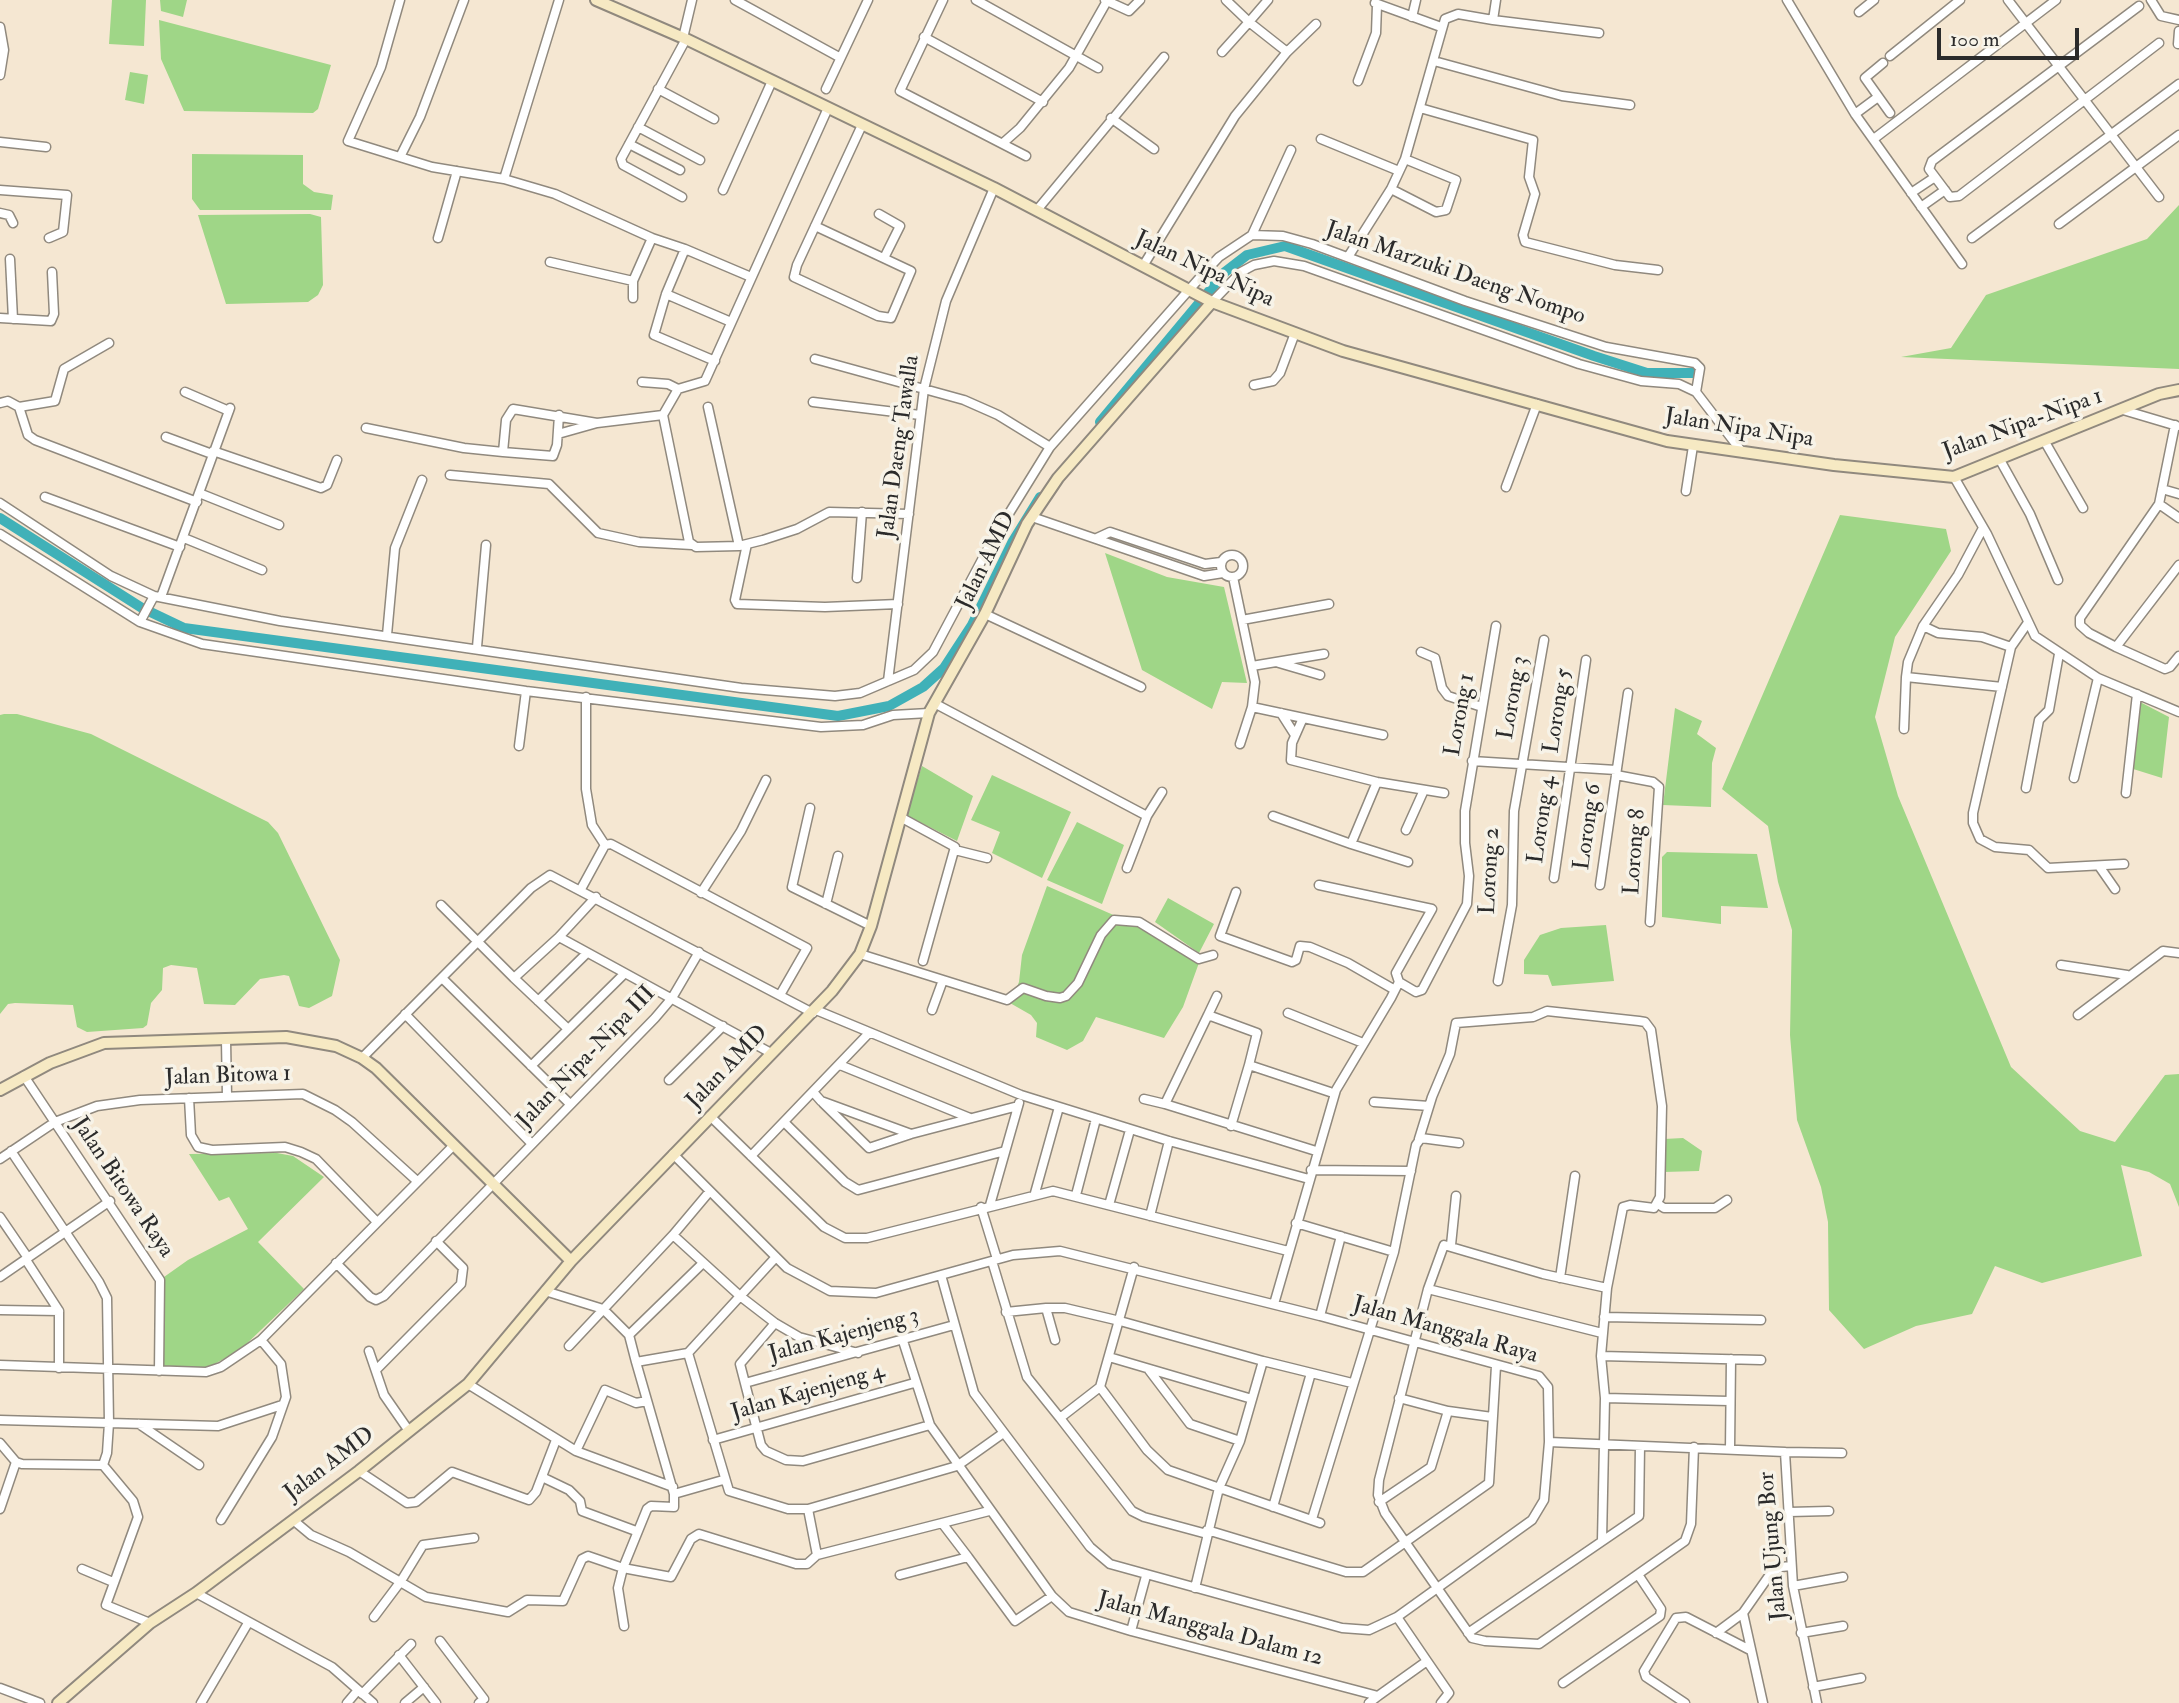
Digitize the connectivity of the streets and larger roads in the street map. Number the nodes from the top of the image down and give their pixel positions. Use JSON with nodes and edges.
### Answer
{"nodes":[{"id":1,"x":400,"y":0,"type":"edge"},
{"id":2,"x":464,"y":0,"type":"edge"},
{"id":3,"x":559,"y":0,"type":"edge"},
{"id":4,"x":596,"y":0,"type":"edge"},
{"id":5,"x":692,"y":0,"type":"edge"},
{"id":6,"x":735,"y":0,"type":"edge"},
{"id":7,"x":868,"y":0,"type":"edge"},
{"id":8,"x":943,"y":0,"type":"edge"},
{"id":9,"x":976,"y":0,"type":"edge"},
{"id":10,"x":1140,"y":0,"type":"edge"},
{"id":11,"x":1226,"y":0,"type":"edge"},
{"id":12,"x":1268,"y":0,"type":"edge"},
{"id":13,"x":1416,"y":0,"type":"edge"},
{"id":14,"x":1496,"y":0,"type":"edge"},
{"id":15,"x":1787,"y":0,"type":"edge"},
{"id":16,"x":1874,"y":0,"type":"edge"},
{"id":17,"x":1961,"y":0,"type":"edge"},
{"id":18,"x":2008,"y":0,"type":"edge"},
{"id":19,"x":2056,"y":0,"type":"edge"},
{"id":20,"x":2151,"y":0,"type":"edge"},
{"id":21,"x":1106,"y":1,"type":"edge"},
{"id":22,"x":1375,"y":2,"type":"edge"},
{"id":23,"x":755,"y":4,"type":"edge"},
{"id":24,"x":2139,"y":6,"type":"dead end"},
{"id":25,"x":1859,"y":12,"type":"dead end"},
{"id":26,"x":1412,"y":17,"type":"junction"},
{"id":27,"x":1493,"y":20,"type":"junction"},
{"id":28,"x":2179,"y":20,"type":"edge"},
{"id":29,"x":1249,"y":22,"type":"junction"},
{"id":30,"x":1316,"y":24,"type":"dead end"},
{"id":31,"x":2026,"y":24,"type":"junction"},
{"id":32,"x":0,"y":27,"type":"edge"},
{"id":33,"x":1441,"y":27,"type":"junction"},
{"id":34,"x":2179,"y":31,"type":"edge"},
{"id":35,"x":1599,"y":33,"type":"dead end"},
{"id":36,"x":924,"y":37,"type":"junction"},
{"id":37,"x":684,"y":39,"type":"junction"},
{"id":38,"x":2159,"y":43,"type":"dead end"},
{"id":39,"x":2178,"y":44,"type":"edge"},
{"id":40,"x":1222,"y":52,"type":"dead end"},
{"id":41,"x":1287,"y":52,"type":"junction"},
{"id":42,"x":1077,"y":55,"type":"junction"},
{"id":43,"x":1889,"y":56,"type":"dead end"},
{"id":44,"x":839,"y":57,"type":"junction"},
{"id":45,"x":1164,"y":57,"type":"dead end"},
{"id":46,"x":1434,"y":61,"type":"junction"},
{"id":47,"x":1883,"y":63,"type":"dead end"},
{"id":48,"x":2059,"y":66,"type":"junction"},
{"id":49,"x":1098,"y":68,"type":"dead end"},
{"id":50,"x":0,"y":75,"type":"edge"},
{"id":51,"x":772,"y":81,"type":"junction"},
{"id":52,"x":1358,"y":81,"type":"dead end"},
{"id":53,"x":2179,"y":84,"type":"edge"},
{"id":54,"x":658,"y":89,"type":"junction"},
{"id":55,"x":826,"y":89,"type":"dead end"},
{"id":56,"x":1878,"y":97,"type":"junction"},
{"id":57,"x":2084,"y":100,"type":"junction"},
{"id":58,"x":1043,"y":102,"type":"junction"},
{"id":59,"x":1630,"y":105,"type":"dead end"},
{"id":60,"x":828,"y":108,"type":"junction"},
{"id":61,"x":1420,"y":108,"type":"junction"},
{"id":62,"x":1890,"y":113,"type":"dead end"},
{"id":63,"x":1855,"y":114,"type":"junction"},
{"id":64,"x":1111,"y":118,"type":"junction"},
{"id":65,"x":713,"y":119,"type":"dead end"},
{"id":66,"x":862,"y":125,"type":"junction"},
{"id":67,"x":638,"y":127,"type":"junction"},
{"id":68,"x":2111,"y":134,"type":"junction"},
{"id":69,"x":2179,"y":135,"type":"edge"},
{"id":70,"x":1875,"y":138,"type":"junction"},
{"id":71,"x":1321,"y":139,"type":"dead end"},
{"id":72,"x":0,"y":142,"type":"edge"},
{"id":73,"x":1003,"y":143,"type":"junction"},
{"id":74,"x":629,"y":144,"type":"junction"},
{"id":75,"x":46,"y":147,"type":"dead end"},
{"id":76,"x":1154,"y":149,"type":"dead end"},
{"id":77,"x":1291,"y":150,"type":"dead end"},
{"id":78,"x":400,"y":156,"type":"junction"},
{"id":79,"x":1026,"y":156,"type":"dead end"},
{"id":80,"x":1405,"y":159,"type":"junction"},
{"id":81,"x":700,"y":160,"type":"dead end"},
{"id":82,"x":2136,"y":167,"type":"junction"},
{"id":83,"x":680,"y":170,"type":"dead end"},
{"id":84,"x":457,"y":171,"type":"junction"},
{"id":85,"x":1399,"y":171,"type":"junction"},
{"id":86,"x":1935,"y":177,"type":"junction"},
{"id":87,"x":504,"y":179,"type":"junction"},
{"id":88,"x":994,"y":188,"type":"junction"},
{"id":89,"x":1391,"y":189,"type":"junction"},
{"id":90,"x":0,"y":190,"type":"edge"},
{"id":91,"x":723,"y":190,"type":"dead end"},
{"id":92,"x":1945,"y":190,"type":"junction"},
{"id":93,"x":1911,"y":193,"type":"junction"},
{"id":94,"x":682,"y":197,"type":"dead end"},
{"id":95,"x":2159,"y":197,"type":"dead end"},
{"id":96,"x":1921,"y":207,"type":"junction"},
{"id":97,"x":1037,"y":210,"type":"junction"},
{"id":98,"x":0,"y":213,"type":"edge"},
{"id":99,"x":879,"y":214,"type":"dead end"},
{"id":100,"x":13,"y":223,"type":"dead end"},
{"id":101,"x":2059,"y":224,"type":"dead end"},
{"id":102,"x":816,"y":226,"type":"junction"},
{"id":103,"x":1252,"y":236,"type":"junction"},
{"id":104,"x":49,"y":237,"type":"dead end"},
{"id":105,"x":438,"y":238,"type":"dead end"},
{"id":106,"x":652,"y":238,"type":"junction"},
{"id":107,"x":1972,"y":238,"type":"dead end"},
{"id":108,"x":685,"y":249,"type":"junction"},
{"id":109,"x":1348,"y":257,"type":"junction"},
{"id":110,"x":884,"y":258,"type":"junction"},
{"id":111,"x":10,"y":259,"type":"dead end"},
{"id":112,"x":550,"y":262,"type":"dead end"},
{"id":113,"x":1962,"y":264,"type":"dead end"},
{"id":114,"x":1143,"y":266,"type":"junction"},
{"id":115,"x":1658,"y":270,"type":"dead end"},
{"id":116,"x":52,"y":272,"type":"dead end"},
{"id":117,"x":751,"y":277,"type":"junction"},
{"id":118,"x":633,"y":281,"type":"junction"},
{"id":119,"x":1191,"y":290,"type":"junction"},
{"id":120,"x":666,"y":294,"type":"junction"},
{"id":121,"x":633,"y":298,"type":"dead end"},
{"id":122,"x":1210,"y":301,"type":"junction"},
{"id":123,"x":0,"y":318,"type":"edge"},
{"id":124,"x":13,"y":319,"type":"junction"},
{"id":125,"x":731,"y":322,"type":"junction"},
{"id":126,"x":1295,"y":333,"type":"junction"},
{"id":127,"x":109,"y":343,"type":"dead end"},
{"id":128,"x":815,"y":359,"type":"dead end"},
{"id":129,"x":715,"y":361,"type":"junction"},
{"id":130,"x":642,"y":382,"type":"dead end"},
{"id":131,"x":1254,"y":385,"type":"dead end"},
{"id":132,"x":678,"y":389,"type":"junction"},
{"id":133,"x":924,"y":389,"type":"junction"},
{"id":134,"x":2179,"y":390,"type":"edge"},
{"id":135,"x":185,"y":392,"type":"dead end"},
{"id":136,"x":1696,"y":392,"type":"junction"},
{"id":137,"x":813,"y":402,"type":"dead end"},
{"id":138,"x":0,"y":403,"type":"edge"},
{"id":139,"x":1537,"y":404,"type":"junction"},
{"id":140,"x":19,"y":407,"type":"junction"},
{"id":141,"x":708,"y":407,"type":"dead end"},
{"id":142,"x":2123,"y":410,"type":"junction"},
{"id":143,"x":558,"y":415,"type":"junction"},
{"id":144,"x":663,"y":415,"type":"junction"},
{"id":145,"x":920,"y":415,"type":"junction"},
{"id":146,"x":597,"y":423,"type":"junction"},
{"id":147,"x":2177,"y":426,"type":"edge"},
{"id":148,"x":366,"y":428,"type":"dead end"},
{"id":149,"x":558,"y":434,"type":"junction"},
{"id":150,"x":166,"y":436,"type":"dead end"},
{"id":151,"x":2045,"y":442,"type":"junction"},
{"id":152,"x":1693,"y":446,"type":"junction"},
{"id":153,"x":1050,"y":447,"type":"junction"},
{"id":154,"x":503,"y":452,"type":"junction"},
{"id":155,"x":1742,"y":452,"type":"junction"},
{"id":156,"x":212,"y":453,"type":"junction"},
{"id":157,"x":337,"y":460,"type":"dead end"},
{"id":158,"x":2000,"y":460,"type":"junction"},
{"id":159,"x":1834,"y":464,"type":"joint"},
{"id":160,"x":450,"y":475,"type":"dead end"},
{"id":161,"x":1954,"y":477,"type":"junction"},
{"id":162,"x":422,"y":480,"type":"dead end"},
{"id":163,"x":1506,"y":487,"type":"dead end"},
{"id":164,"x":2162,"y":489,"type":"junction"},
{"id":165,"x":1686,"y":491,"type":"dead end"},
{"id":166,"x":2179,"y":494,"type":"edge"},
{"id":167,"x":45,"y":497,"type":"dead end"},
{"id":168,"x":198,"y":497,"type":"junction"},
{"id":169,"x":0,"y":503,"type":"edge"},
{"id":170,"x":2159,"y":504,"type":"junction"},
{"id":171,"x":2083,"y":508,"type":"dead end"},
{"id":172,"x":862,"y":513,"type":"junction"},
{"id":173,"x":909,"y":514,"type":"junction"},
{"id":174,"x":1032,"y":517,"type":"junction"},
{"id":175,"x":2179,"y":518,"type":"edge"},
{"id":176,"x":279,"y":525,"type":"dead end"},
{"id":177,"x":1983,"y":528,"type":"junction"},
{"id":178,"x":0,"y":534,"type":"edge"},
{"id":179,"x":1097,"y":538,"type":"junction"},
{"id":180,"x":182,"y":542,"type":"junction"},
{"id":181,"x":486,"y":545,"type":"dead end"},
{"id":182,"x":692,"y":545,"type":"junction"},
{"id":183,"x":743,"y":545,"type":"junction"},
{"id":184,"x":1221,"y":562,"type":"junction"},
{"id":185,"x":2179,"y":565,"type":"edge"},
{"id":186,"x":262,"y":570,"type":"dead end"},
{"id":187,"x":1223,"y":573,"type":"junction"},
{"id":188,"x":1233,"y":577,"type":"junction"},
{"id":189,"x":857,"y":578,"type":"dead end"},
{"id":190,"x":2058,"y":580,"type":"dead end"},
{"id":191,"x":155,"y":599,"type":"junction"},
{"id":192,"x":898,"y":604,"type":"junction"},
{"id":193,"x":1329,"y":604,"type":"dead end"},
{"id":194,"x":985,"y":614,"type":"junction"},
{"id":195,"x":141,"y":618,"type":"junction"},
{"id":196,"x":1242,"y":620,"type":"junction"},
{"id":197,"x":2027,"y":624,"type":"junction"},
{"id":198,"x":1496,"y":626,"type":"dead end"},
{"id":199,"x":1923,"y":626,"type":"junction"},
{"id":200,"x":387,"y":635,"type":"junction"},
{"id":201,"x":1544,"y":640,"type":"dead end"},
{"id":202,"x":477,"y":647,"type":"junction"},
{"id":203,"x":2011,"y":647,"type":"junction"},
{"id":204,"x":2116,"y":648,"type":"junction"},
{"id":205,"x":1421,"y":652,"type":"dead end"},
{"id":206,"x":1324,"y":654,"type":"dead end"},
{"id":207,"x":2059,"y":654,"type":"junction"},
{"id":208,"x":2179,"y":656,"type":"edge"},
{"id":209,"x":1586,"y":660,"type":"dead end"},
{"id":210,"x":1276,"y":662,"type":"junction"},
{"id":211,"x":1252,"y":666,"type":"junction"},
{"id":212,"x":1320,"y":675,"type":"dead end"},
{"id":213,"x":1906,"y":677,"type":"junction"},
{"id":214,"x":2098,"y":678,"type":"junction"},
{"id":215,"x":888,"y":681,"type":"junction"},
{"id":216,"x":1141,"y":687,"type":"dead end"},
{"id":217,"x":2002,"y":687,"type":"junction"},
{"id":218,"x":526,"y":691,"type":"junction"},
{"id":219,"x":1628,"y":693,"type":"dead end"},
{"id":220,"x":2137,"y":694,"type":"junction"},
{"id":221,"x":586,"y":697,"type":"junction"},
{"id":222,"x":1252,"y":707,"type":"junction"},
{"id":223,"x":1482,"y":707,"type":"junction"},
{"id":224,"x":931,"y":708,"type":"junction"},
{"id":225,"x":2179,"y":712,"type":"edge"},
{"id":226,"x":1281,"y":713,"type":"junction"},
{"id":227,"x":1303,"y":718,"type":"junction"},
{"id":228,"x":1903,"y":729,"type":"dead end"},
{"id":229,"x":1296,"y":735,"type":"junction"},
{"id":230,"x":1383,"y":735,"type":"dead end"},
{"id":231,"x":1240,"y":744,"type":"dead end"},
{"id":232,"x":519,"y":746,"type":"dead end"},
{"id":233,"x":1472,"y":761,"type":"junction"},
{"id":234,"x":1521,"y":764,"type":"junction"},
{"id":235,"x":1570,"y":767,"type":"junction"},
{"id":236,"x":1616,"y":773,"type":"junction"},
{"id":237,"x":2074,"y":778,"type":"dead end"},
{"id":238,"x":766,"y":780,"type":"dead end"},
{"id":239,"x":1377,"y":782,"type":"junction"},
{"id":240,"x":2026,"y":788,"type":"dead end"},
{"id":241,"x":1424,"y":790,"type":"junction"},
{"id":242,"x":1162,"y":792,"type":"dead end"},
{"id":243,"x":1444,"y":793,"type":"dead end"},
{"id":244,"x":2126,"y":793,"type":"dead end"},
{"id":245,"x":810,"y":808,"type":"dead end"},
{"id":246,"x":1147,"y":816,"type":"junction"},
{"id":247,"x":1273,"y":816,"type":"dead end"},
{"id":248,"x":902,"y":818,"type":"junction"},
{"id":249,"x":1406,"y":830,"type":"dead end"},
{"id":250,"x":1351,"y":844,"type":"junction"},
{"id":251,"x":604,"y":846,"type":"junction"},
{"id":252,"x":955,"y":850,"type":"junction"},
{"id":253,"x":838,"y":856,"type":"dead end"},
{"id":254,"x":987,"y":858,"type":"dead end"},
{"id":255,"x":1408,"y":862,"type":"dead end"},
{"id":256,"x":2124,"y":864,"type":"dead end"},
{"id":257,"x":2099,"y":866,"type":"junction"},
{"id":258,"x":1127,"y":868,"type":"dead end"},
{"id":259,"x":1554,"y":878,"type":"dead end"},
{"id":260,"x":1319,"y":885,"type":"dead end"},
{"id":261,"x":1600,"y":886,"type":"dead end"},
{"id":262,"x":581,"y":889,"type":"junction"},
{"id":263,"x":2115,"y":889,"type":"dead end"},
{"id":264,"x":701,"y":892,"type":"junction"},
{"id":265,"x":1236,"y":892,"type":"dead end"},
{"id":266,"x":596,"y":897,"type":"junction"},
{"id":267,"x":826,"y":904,"type":"junction"},
{"id":268,"x":441,"y":905,"type":"dead end"},
{"id":269,"x":1650,"y":922,"type":"dead end"},
{"id":270,"x":871,"y":926,"type":"junction"},
{"id":271,"x":559,"y":937,"type":"junction"},
{"id":272,"x":480,"y":941,"type":"junction"},
{"id":273,"x":699,"y":952,"type":"junction"},
{"id":274,"x":587,"y":953,"type":"junction"},
{"id":275,"x":2179,"y":953,"type":"edge"},
{"id":276,"x":860,"y":954,"type":"junction"},
{"id":277,"x":1213,"y":955,"type":"dead end"},
{"id":278,"x":923,"y":961,"type":"dead end"},
{"id":279,"x":2061,"y":965,"type":"dead end"},
{"id":280,"x":624,"y":974,"type":"junction"},
{"id":281,"x":2127,"y":975,"type":"junction"},
{"id":282,"x":442,"y":978,"type":"junction"},
{"id":283,"x":513,"y":978,"type":"junction"},
{"id":284,"x":943,"y":980,"type":"junction"},
{"id":285,"x":1498,"y":981,"type":"dead end"},
{"id":286,"x":1397,"y":986,"type":"junction"},
{"id":287,"x":780,"y":995,"type":"junction"},
{"id":288,"x":1217,"y":996,"type":"dead end"},
{"id":289,"x":672,"y":998,"type":"junction"},
{"id":290,"x":538,"y":1001,"type":"junction"},
{"id":291,"x":932,"y":1010,"type":"dead end"},
{"id":292,"x":815,"y":1011,"type":"junction"},
{"id":293,"x":1288,"y":1013,"type":"dead end"},
{"id":294,"x":405,"y":1014,"type":"junction"},
{"id":295,"x":1208,"y":1015,"type":"junction"},
{"id":296,"x":2078,"y":1015,"type":"dead end"},
{"id":297,"x":723,"y":1026,"type":"junction"},
{"id":298,"x":567,"y":1028,"type":"junction"},
{"id":299,"x":869,"y":1033,"type":"junction"},
{"id":300,"x":226,"y":1040,"type":"junction"},
{"id":301,"x":1363,"y":1042,"type":"junction"},
{"id":302,"x":771,"y":1053,"type":"junction"},
{"id":303,"x":362,"y":1058,"type":"junction"},
{"id":304,"x":840,"y":1065,"type":"junction"},
{"id":305,"x":1249,"y":1065,"type":"junction"},
{"id":306,"x":531,"y":1066,"type":"junction"},
{"id":307,"x":24,"y":1076,"type":"junction"},
{"id":308,"x":669,"y":1080,"type":"dead end"},
{"id":309,"x":0,"y":1090,"type":"edge"},
{"id":310,"x":1330,"y":1091,"type":"dead end"},
{"id":311,"x":814,"y":1093,"type":"junction"},
{"id":312,"x":1021,"y":1095,"type":"junction"},
{"id":313,"x":227,"y":1096,"type":"junction"},
{"id":314,"x":189,"y":1098,"type":"junction"},
{"id":315,"x":1144,"y":1099,"type":"dead end"},
{"id":316,"x":821,"y":1101,"type":"junction"},
{"id":317,"x":1374,"y":1102,"type":"dead end"},
{"id":318,"x":570,"y":1104,"type":"junction"},
{"id":319,"x":1165,"y":1104,"type":"junction"},
{"id":320,"x":1018,"y":1106,"type":"junction"},
{"id":321,"x":1429,"y":1106,"type":"junction"},
{"id":322,"x":1059,"y":1107,"type":"junction"},
{"id":323,"x":710,"y":1116,"type":"junction"},
{"id":324,"x":970,"y":1118,"type":"junction"},
{"id":325,"x":1096,"y":1119,"type":"junction"},
{"id":326,"x":55,"y":1122,"type":"junction"},
{"id":327,"x":785,"y":1122,"type":"junction"},
{"id":328,"x":1231,"y":1126,"type":"junction"},
{"id":329,"x":1130,"y":1130,"type":"junction"},
{"id":330,"x":911,"y":1134,"type":"junction"},
{"id":331,"x":1419,"y":1139,"type":"junction"},
{"id":332,"x":1458,"y":1141,"type":"dead end"},
{"id":333,"x":1169,"y":1142,"type":"junction"},
{"id":334,"x":532,"y":1144,"type":"junction"},
{"id":335,"x":453,"y":1146,"type":"junction"},
{"id":336,"x":12,"y":1151,"type":"junction"},
{"id":337,"x":1005,"y":1151,"type":"junction"},
{"id":338,"x":1316,"y":1152,"type":"junction"},
{"id":339,"x":673,"y":1154,"type":"junction"},
{"id":340,"x":751,"y":1156,"type":"junction"},
{"id":341,"x":0,"y":1159,"type":"edge"},
{"id":342,"x":1411,"y":1171,"type":"junction"},
{"id":343,"x":1310,"y":1174,"type":"junction"},
{"id":344,"x":1575,"y":1177,"type":"dead end"},
{"id":345,"x":417,"y":1181,"type":"junction"},
{"id":346,"x":494,"y":1185,"type":"junction"},
{"id":347,"x":710,"y":1191,"type":"junction"},
{"id":348,"x":1035,"y":1193,"type":"junction"},
{"id":349,"x":1076,"y":1195,"type":"junction"},
{"id":350,"x":1456,"y":1196,"type":"dead end"},
{"id":351,"x":1727,"y":1200,"type":"dead end"},
{"id":352,"x":110,"y":1201,"type":"junction"},
{"id":353,"x":1658,"y":1204,"type":"junction"},
{"id":354,"x":1109,"y":1205,"type":"junction"},
{"id":355,"x":985,"y":1206,"type":"junction"},
{"id":356,"x":1150,"y":1216,"type":"junction"},
{"id":357,"x":0,"y":1217,"type":"edge"},
{"id":358,"x":377,"y":1222,"type":"junction"},
{"id":359,"x":1296,"y":1223,"type":"junction"},
{"id":360,"x":66,"y":1232,"type":"junction"},
{"id":361,"x":673,"y":1234,"type":"junction"},
{"id":362,"x":1341,"y":1236,"type":"junction"},
{"id":363,"x":436,"y":1241,"type":"junction"},
{"id":364,"x":1451,"y":1245,"type":"junction"},
{"id":365,"x":1288,"y":1251,"type":"junction"},
{"id":366,"x":1394,"y":1252,"type":"junction"},
{"id":367,"x":776,"y":1257,"type":"junction"},
{"id":368,"x":27,"y":1259,"type":"junction"},
{"id":369,"x":994,"y":1260,"type":"junction"},
{"id":370,"x":571,"y":1261,"type":"junction"},
{"id":371,"x":336,"y":1263,"type":"junction"},
{"id":372,"x":702,"y":1263,"type":"junction"},
{"id":373,"x":1133,"y":1267,"type":"junction"},
{"id":374,"x":941,"y":1275,"type":"junction"},
{"id":375,"x":0,"y":1278,"type":"edge"},
{"id":376,"x":1560,"y":1278,"type":"junction"},
{"id":377,"x":1607,"y":1288,"type":"junction"},
{"id":378,"x":1428,"y":1289,"type":"junction"},
{"id":379,"x":545,"y":1291,"type":"junction"},
{"id":380,"x":740,"y":1296,"type":"junction"},
{"id":381,"x":1274,"y":1304,"type":"junction"},
{"id":382,"x":1046,"y":1308,"type":"junction"},
{"id":383,"x":603,"y":1309,"type":"junction"},
{"id":384,"x":0,"y":1310,"type":"edge"},
{"id":385,"x":59,"y":1311,"type":"junction"},
{"id":386,"x":1006,"y":1312,"type":"junction"},
{"id":387,"x":1320,"y":1316,"type":"junction"},
{"id":388,"x":1604,"y":1317,"type":"junction"},
{"id":389,"x":1761,"y":1320,"type":"dead end"},
{"id":390,"x":1120,"y":1321,"type":"junction"},
{"id":391,"x":775,"y":1323,"type":"junction"},
{"id":392,"x":954,"y":1325,"type":"junction"},
{"id":393,"x":1370,"y":1331,"type":"junction"},
{"id":394,"x":1602,"y":1333,"type":"junction"},
{"id":395,"x":629,"y":1335,"type":"junction"},
{"id":396,"x":261,"y":1340,"type":"junction"},
{"id":397,"x":1055,"y":1340,"type":"dead end"},
{"id":398,"x":903,"y":1341,"type":"junction"},
{"id":399,"x":1414,"y":1343,"type":"junction"},
{"id":400,"x":569,"y":1346,"type":"dead end"},
{"id":401,"x":369,"y":1350,"type":"dead end"},
{"id":402,"x":688,"y":1353,"type":"junction"},
{"id":403,"x":858,"y":1353,"type":"junction"},
{"id":404,"x":1601,"y":1356,"type":"junction"},
{"id":405,"x":1109,"y":1357,"type":"junction"},
{"id":406,"x":1731,"y":1359,"type":"junction"},
{"id":407,"x":1761,"y":1360,"type":"dead end"},
{"id":408,"x":1263,"y":1361,"type":"junction"},
{"id":409,"x":636,"y":1362,"type":"junction"},
{"id":410,"x":0,"y":1365,"type":"edge"},
{"id":411,"x":1496,"y":1366,"type":"junction"},
{"id":412,"x":59,"y":1368,"type":"junction"},
{"id":413,"x":108,"y":1369,"type":"junction"},
{"id":414,"x":376,"y":1370,"type":"junction"},
{"id":415,"x":1149,"y":1370,"type":"junction"},
{"id":416,"x":159,"y":1371,"type":"junction"},
{"id":417,"x":1311,"y":1373,"type":"junction"},
{"id":418,"x":914,"y":1383,"type":"junction"},
{"id":419,"x":1352,"y":1383,"type":"junction"},
{"id":420,"x":468,"y":1384,"type":"junction"},
{"id":421,"x":745,"y":1384,"type":"junction"},
{"id":422,"x":1100,"y":1387,"type":"junction"},
{"id":423,"x":1399,"y":1398,"type":"junction"},
{"id":424,"x":1605,"y":1398,"type":"junction"},
{"id":425,"x":1252,"y":1399,"type":"junction"},
{"id":426,"x":648,"y":1401,"type":"junction"},
{"id":427,"x":1729,"y":1401,"type":"junction"},
{"id":428,"x":282,"y":1405,"type":"junction"},
{"id":429,"x":1448,"y":1411,"type":"junction"},
{"id":430,"x":1492,"y":1417,"type":"junction"},
{"id":431,"x":1060,"y":1418,"type":"junction"},
{"id":432,"x":0,"y":1420,"type":"edge"},
{"id":433,"x":109,"y":1423,"type":"junction"},
{"id":434,"x":139,"y":1424,"type":"junction"},
{"id":435,"x":930,"y":1425,"type":"junction"},
{"id":436,"x":756,"y":1427,"type":"junction"},
{"id":437,"x":408,"y":1431,"type":"junction"},
{"id":438,"x":1002,"y":1434,"type":"junction"},
{"id":439,"x":555,"y":1440,"type":"junction"},
{"id":440,"x":713,"y":1440,"type":"junction"},
{"id":441,"x":1240,"y":1441,"type":"junction"},
{"id":442,"x":1549,"y":1442,"type":"junction"},
{"id":443,"x":0,"y":1443,"type":"edge"},
{"id":444,"x":1604,"y":1446,"type":"junction"},
{"id":445,"x":1640,"y":1446,"type":"junction"},
{"id":446,"x":1694,"y":1447,"type":"junction"},
{"id":447,"x":1730,"y":1449,"type":"junction"},
{"id":448,"x":576,"y":1451,"type":"junction"},
{"id":449,"x":1785,"y":1452,"type":"junction"},
{"id":450,"x":1842,"y":1453,"type":"dead end"},
{"id":451,"x":16,"y":1462,"type":"junction"},
{"id":452,"x":103,"y":1465,"type":"junction"},
{"id":453,"x":199,"y":1465,"type":"dead end"},
{"id":454,"x":957,"y":1466,"type":"junction"},
{"id":455,"x":359,"y":1471,"type":"junction"},
{"id":456,"x":542,"y":1477,"type":"junction"},
{"id":457,"x":723,"y":1480,"type":"junction"},
{"id":458,"x":1219,"y":1488,"type":"junction"},
{"id":459,"x":674,"y":1491,"type":"junction"},
{"id":460,"x":1379,"y":1502,"type":"junction"},
{"id":461,"x":1273,"y":1507,"type":"junction"},
{"id":462,"x":0,"y":1509,"type":"edge"},
{"id":463,"x":808,"y":1509,"type":"junction"},
{"id":464,"x":989,"y":1511,"type":"junction"},
{"id":465,"x":1829,"y":1511,"type":"dead end"},
{"id":466,"x":1789,"y":1512,"type":"junction"},
{"id":467,"x":221,"y":1520,"type":"dead end"},
{"id":468,"x":293,"y":1520,"type":"junction"},
{"id":469,"x":942,"y":1523,"type":"junction"},
{"id":470,"x":636,"y":1531,"type":"junction"},
{"id":471,"x":1207,"y":1532,"type":"junction"},
{"id":472,"x":474,"y":1538,"type":"dead end"},
{"id":473,"x":1602,"y":1540,"type":"junction"},
{"id":474,"x":1407,"y":1542,"type":"junction"},
{"id":475,"x":817,"y":1555,"type":"junction"},
{"id":476,"x":968,"y":1557,"type":"junction"},
{"id":477,"x":1791,"y":1566,"type":"junction"},
{"id":478,"x":623,"y":1568,"type":"junction"},
{"id":479,"x":82,"y":1569,"type":"dead end"},
{"id":480,"x":900,"y":1575,"type":"dead end"},
{"id":481,"x":1146,"y":1576,"type":"junction"},
{"id":482,"x":1639,"y":1576,"type":"junction"},
{"id":483,"x":1843,"y":1577,"type":"dead end"},
{"id":484,"x":401,"y":1581,"type":"junction"},
{"id":485,"x":113,"y":1582,"type":"junction"},
{"id":486,"x":1793,"y":1586,"type":"junction"},
{"id":487,"x":1195,"y":1588,"type":"junction"},
{"id":488,"x":1437,"y":1589,"type":"junction"},
{"id":489,"x":196,"y":1594,"type":"junction"},
{"id":490,"x":1052,"y":1596,"type":"junction"},
{"id":491,"x":1744,"y":1613,"type":"junction"},
{"id":492,"x":374,"y":1617,"type":"dead end"},
{"id":493,"x":1397,"y":1617,"type":"junction"},
{"id":494,"x":150,"y":1623,"type":"junction"},
{"id":495,"x":248,"y":1623,"type":"junction"},
{"id":496,"x":624,"y":1626,"type":"dead end"},
{"id":497,"x":1843,"y":1626,"type":"dead end"},
{"id":498,"x":1131,"y":1631,"type":"junction"},
{"id":499,"x":1468,"y":1633,"type":"junction"},
{"id":500,"x":1716,"y":1633,"type":"junction"},
{"id":501,"x":1801,"y":1633,"type":"junction"},
{"id":502,"x":440,"y":1641,"type":"dead end"},
{"id":503,"x":411,"y":1644,"type":"dead end"},
{"id":504,"x":1750,"y":1650,"type":"junction"},
{"id":505,"x":399,"y":1655,"type":"junction"},
{"id":506,"x":1427,"y":1661,"type":"junction"},
{"id":507,"x":1861,"y":1678,"type":"dead end"},
{"id":508,"x":1563,"y":1683,"type":"dead end"},
{"id":509,"x":424,"y":1687,"type":"junction"},
{"id":510,"x":1813,"y":1687,"type":"junction"},
{"id":511,"x":0,"y":1688,"type":"edge"},
{"id":512,"x":360,"y":1692,"type":"junction"},
{"id":513,"x":1760,"y":1693,"type":"junction"},
{"id":514,"x":1378,"y":1696,"type":"junction"},
{"id":515,"x":40,"y":1703,"type":"edge"},
{"id":516,"x":58,"y":1703,"type":"edge"},
{"id":517,"x":201,"y":1703,"type":"edge"},
{"id":518,"x":347,"y":1703,"type":"edge"},
{"id":519,"x":373,"y":1703,"type":"edge"},
{"id":520,"x":405,"y":1703,"type":"edge"},
{"id":521,"x":436,"y":1703,"type":"edge"},
{"id":522,"x":479,"y":1703,"type":"edge"},
{"id":523,"x":1369,"y":1703,"type":"edge"},
{"id":524,"x":1441,"y":1703,"type":"edge"},
{"id":525,"x":1685,"y":1703,"type":"edge"},
{"id":526,"x":1756,"y":1703,"type":"edge"},
{"id":527,"x":1763,"y":1703,"type":"edge"},
{"id":528,"x":1817,"y":1703,"type":"edge"}],
"edges":[{"from":1,"to":78,"type":"street"},
{"from":2,"to":78,"type":"street"},
{"from":3,"to":87,"type":"street"},
{"from":4,"to":37,"type":"street","name":"Jalan Nipa Nipa"},
{"from":5,"to":37,"type":"street"},
{"from":6,"to":23,"type":"street"},
{"from":7,"to":44,"type":"street"},
{"from":8,"to":36,"type":"street"},
{"from":9,"to":42,"type":"street"},
{"from":10,"to":21,"type":"street"},
{"from":11,"to":29,"type":"street"},
{"from":12,"to":29,"type":"street"},
{"from":13,"to":26,"type":"street"},
{"from":14,"to":27,"type":"street"},
{"from":15,"to":63,"type":"street"},
{"from":16,"to":25,"type":"street"},
{"from":17,"to":43,"type":"street"},
{"from":18,"to":31,"type":"street"},
{"from":19,"to":31,"type":"street"},
{"from":20,"to":28,"type":"street"},
{"from":21,"to":42,"type":"street"},
{"from":22,"to":26,"type":"street"},
{"from":22,"to":52,"type":"street"},
{"from":23,"to":44,"type":"street"},
{"from":24,"to":48,"type":"street"},
{"from":26,"to":33,"type":"street"},
{"from":27,"to":33,"type":"street"},
{"from":27,"to":35,"type":"street"},
{"from":29,"to":40,"type":"street"},
{"from":29,"to":41,"type":"street"},
{"from":30,"to":41,"type":"street"},
{"from":31,"to":48,"type":"street"},
{"from":31,"to":70,"type":"street"},
{"from":32,"to":50,"type":"street"},
{"from":33,"to":46,"type":"street"},
{"from":34,"to":39,"type":"street"},
{"from":36,"to":58,"type":"street"},
{"from":36,"to":73,"type":"street"},
{"from":37,"to":51,"type":"street","name":"Jalan Nipa Nipa"},
{"from":37,"to":54,"type":"street"},
{"from":38,"to":57,"type":"street"},
{"from":41,"to":114,"type":"street"},
{"from":42,"to":49,"type":"street"},
{"from":42,"to":58,"type":"street"},
{"from":44,"to":55,"type":"street"},
{"from":45,"to":64,"type":"street"},
{"from":46,"to":59,"type":"street"},
{"from":46,"to":61,"type":"street"},
{"from":47,"to":56,"type":"street"},
{"from":48,"to":57,"type":"street"},
{"from":48,"to":86,"type":"street"},
{"from":51,"to":60,"type":"street","name":"Jalan Nipa Nipa"},
{"from":51,"to":91,"type":"street"},
{"from":53,"to":68,"type":"street"},
{"from":54,"to":65,"type":"street"},
{"from":54,"to":67,"type":"street"},
{"from":56,"to":62,"type":"street"},
{"from":56,"to":63,"type":"street"},
{"from":57,"to":68,"type":"street"},
{"from":57,"to":92,"type":"street"},
{"from":58,"to":73,"type":"street"},
{"from":60,"to":66,"type":"street","name":"Jalan Nipa Nipa"},
{"from":60,"to":117,"type":"street"},
{"from":61,"to":80,"type":"street"},
{"from":61,"to":115,"type":"street"},
{"from":63,"to":70,"type":"street"},
{"from":64,"to":76,"type":"street"},
{"from":64,"to":97,"type":"street"},
{"from":66,"to":88,"type":"street","name":"Jalan Nipa Nipa"},
{"from":66,"to":102,"type":"street"},
{"from":67,"to":74,"type":"street"},
{"from":67,"to":81,"type":"street"},
{"from":68,"to":82,"type":"street"},
{"from":68,"to":107,"type":"street"},
{"from":69,"to":82,"type":"street"},
{"from":70,"to":93,"type":"street"},
{"from":71,"to":85,"type":"street"},
{"from":72,"to":75,"type":"street"},
{"from":73,"to":79,"type":"street"},
{"from":74,"to":83,"type":"street"},
{"from":74,"to":94,"type":"street"},
{"from":77,"to":103,"type":"street"},
{"from":78,"to":84,"type":"street"},
{"from":80,"to":85,"type":"street"},
{"from":80,"to":89,"type":"street"},
{"from":82,"to":95,"type":"street"},
{"from":82,"to":101,"type":"street"},
{"from":84,"to":87,"type":"street"},
{"from":84,"to":105,"type":"street"},
{"from":85,"to":89,"type":"street"},
{"from":86,"to":92,"type":"street"},
{"from":86,"to":93,"type":"street"},
{"from":87,"to":106,"type":"street"},
{"from":88,"to":97,"type":"street","name":"Jalan Nipa Nipa"},
{"from":88,"to":133,"type":"street","name":"Jalan Daeng Tawalla"},
{"from":89,"to":109,"type":"street"},
{"from":90,"to":104,"type":"street"},
{"from":92,"to":96,"type":"street"},
{"from":93,"to":96,"type":"street"},
{"from":96,"to":113,"type":"street"},
{"from":97,"to":114,"type":"street","name":"Jalan Nipa Nipa"},
{"from":98,"to":100,"type":"street"},
{"from":99,"to":110,"type":"street"},
{"from":102,"to":110,"type":"street"},
{"from":102,"to":110,"type":"street"},
{"from":103,"to":109,"type":"street","name":"Jalan Marzuki Daeng Nompo"},
{"from":103,"to":119,"type":"street"},
{"from":106,"to":108,"type":"street"},
{"from":106,"to":118,"type":"street"},
{"from":108,"to":117,"type":"street"},
{"from":108,"to":120,"type":"street"},
{"from":109,"to":136,"type":"street","name":"Jalan Marzuki Daeng Nompo"},
{"from":111,"to":124,"type":"street"},
{"from":112,"to":118,"type":"street"},
{"from":114,"to":119,"type":"street","name":"Jalan Nipa Nipa"},
{"from":116,"to":124,"type":"street"},
{"from":117,"to":125,"type":"street"},
{"from":118,"to":121,"type":"street"},
{"from":119,"to":122,"type":"street","name":"Jalan Nipa Nipa"},
{"from":119,"to":153,"type":"street"},
{"from":120,"to":125,"type":"street"},
{"from":120,"to":129,"type":"street"},
{"from":122,"to":126,"type":"street","name":"Jalan Nipa Nipa"},
{"from":122,"to":136,"type":"street"},
{"from":122,"to":174,"type":"street","name":"Jalan AMD"},
{"from":123,"to":124,"type":"street"},
{"from":125,"to":129,"type":"street"},
{"from":126,"to":131,"type":"street"},
{"from":126,"to":139,"type":"street","name":"Jalan Nipa Nipa"},
{"from":127,"to":140,"type":"street"},
{"from":128,"to":133,"type":"street"},
{"from":129,"to":132,"type":"street"},
{"from":130,"to":132,"type":"street"},
{"from":132,"to":144,"type":"street"},
{"from":133,"to":145,"type":"street","name":"Jalan Daeng Tawalla"},
{"from":133,"to":153,"type":"street"},
{"from":134,"to":142,"type":"street","name":"Jalan Nipa-Nipa 1"},
{"from":135,"to":156,"type":"street"},
{"from":136,"to":155,"type":"street"},
{"from":137,"to":145,"type":"street"},
{"from":138,"to":140,"type":"street"},
{"from":139,"to":152,"type":"street","name":"Jalan Nipa Nipa"},
{"from":139,"to":163,"type":"street"},
{"from":140,"to":168,"type":"street"},
{"from":141,"to":183,"type":"street"},
{"from":142,"to":147,"type":"street"},
{"from":142,"to":151,"type":"street","name":"Jalan Nipa-Nipa 1"},
{"from":143,"to":146,"type":"street"},
{"from":143,"to":149,"type":"street"},
{"from":143,"to":154,"type":"street"},
{"from":144,"to":146,"type":"street"},
{"from":144,"to":182,"type":"street"},
{"from":145,"to":173,"type":"street","name":"Jalan Daeng Tawalla"},
{"from":146,"to":149,"type":"street"},
{"from":147,"to":164,"type":"street"},
{"from":148,"to":154,"type":"street"},
{"from":149,"to":154,"type":"street"},
{"from":150,"to":156,"type":"street"},
{"from":151,"to":158,"type":"street","name":"Jalan Nipa-Nipa 1"},
{"from":151,"to":171,"type":"street"},
{"from":152,"to":155,"type":"street","name":"Jalan Nipa Nipa"},
{"from":152,"to":165,"type":"street"},
{"from":153,"to":215,"type":"street"},
{"from":155,"to":159,"type":"street","name":"Jalan Nipa Nipa"},
{"from":156,"to":157,"type":"street"},
{"from":156,"to":168,"type":"street"},
{"from":158,"to":161,"type":"street","name":"Jalan Nipa-Nipa 1"},
{"from":158,"to":190,"type":"street"},
{"from":159,"to":161,"type":"street","name":"Jalan Nipa-Nipa 1"},
{"from":160,"to":182,"type":"street"},
{"from":161,"to":177,"type":"street"},
{"from":162,"to":200,"type":"street"},
{"from":164,"to":166,"type":"street"},
{"from":164,"to":170,"type":"street"},
{"from":167,"to":180,"type":"street"},
{"from":168,"to":176,"type":"street"},
{"from":168,"to":180,"type":"street"},
{"from":169,"to":191,"type":"street"},
{"from":170,"to":175,"type":"street"},
{"from":170,"to":204,"type":"street"},
{"from":172,"to":173,"type":"street"},
{"from":172,"to":183,"type":"street"},
{"from":172,"to":189,"type":"street"},
{"from":173,"to":192,"type":"street","name":"Jalan Daeng Tawalla"},
{"from":174,"to":179,"type":"street"},
{"from":174,"to":194,"type":"street","name":"Jalan AMD"},
{"from":177,"to":197,"type":"street"},
{"from":177,"to":199,"type":"street"},
{"from":178,"to":195,"type":"street"},
{"from":179,"to":184,"type":"street"},
{"from":179,"to":187,"type":"street"},
{"from":180,"to":186,"type":"street"},
{"from":180,"to":191,"type":"street"},
{"from":181,"to":202,"type":"street"},
{"from":182,"to":183,"type":"street"},
{"from":183,"to":192,"type":"street"},
{"from":184,"to":187,"type":"street"},
{"from":184,"to":188,"type":"street"},
{"from":185,"to":204,"type":"street"},
{"from":187,"to":188,"type":"street"},
{"from":188,"to":196,"type":"street"},
{"from":191,"to":195,"type":"street"},
{"from":191,"to":200,"type":"street"},
{"from":192,"to":215,"type":"street","name":"Jalan Daeng Tawalla"},
{"from":193,"to":196,"type":"street"},
{"from":194,"to":216,"type":"street"},
{"from":194,"to":224,"type":"street","name":"Jalan AMD"},
{"from":195,"to":218,"type":"street"},
{"from":196,"to":211,"type":"street"},
{"from":197,"to":203,"type":"street"},
{"from":197,"to":207,"type":"street"},
{"from":198,"to":223,"type":"street","name":"Lorong 1"},
{"from":199,"to":203,"type":"street"},
{"from":199,"to":213,"type":"street"},
{"from":200,"to":202,"type":"street"},
{"from":201,"to":234,"type":"street","name":"Lorong 3"},
{"from":202,"to":215,"type":"street"},
{"from":203,"to":217,"type":"street"},
{"from":204,"to":208,"type":"street"},
{"from":205,"to":223,"type":"street"},
{"from":206,"to":210,"type":"street"},
{"from":207,"to":214,"type":"street"},
{"from":207,"to":240,"type":"street"},
{"from":209,"to":235,"type":"street","name":"Lorong 5"},
{"from":210,"to":211,"type":"street"},
{"from":210,"to":212,"type":"street"},
{"from":211,"to":222,"type":"street"},
{"from":213,"to":217,"type":"street"},
{"from":213,"to":228,"type":"street"},
{"from":214,"to":220,"type":"street"},
{"from":214,"to":237,"type":"street"},
{"from":217,"to":257,"type":"street"},
{"from":218,"to":221,"type":"street"},
{"from":218,"to":232,"type":"street"},
{"from":219,"to":236,"type":"street","name":"Lorong 6"},
{"from":220,"to":225,"type":"street"},
{"from":220,"to":244,"type":"street"},
{"from":221,"to":224,"type":"street"},
{"from":221,"to":251,"type":"street"},
{"from":222,"to":226,"type":"street"},
{"from":222,"to":231,"type":"street"},
{"from":223,"to":233,"type":"street","name":"Lorong 1"},
{"from":224,"to":246,"type":"street"},
{"from":224,"to":248,"type":"street","name":"Jalan AMD"},
{"from":226,"to":227,"type":"street"},
{"from":226,"to":229,"type":"street"},
{"from":227,"to":229,"type":"street"},
{"from":227,"to":230,"type":"street"},
{"from":229,"to":239,"type":"street"},
{"from":233,"to":234,"type":"street"},
{"from":233,"to":286,"type":"street","name":"Lorong 1"},
{"from":234,"to":235,"type":"street"},
{"from":234,"to":285,"type":"street","name":"Lorong 2"},
{"from":235,"to":236,"type":"street"},
{"from":235,"to":259,"type":"street","name":"Lorong 4"},
{"from":236,"to":261,"type":"street","name":"Lorong 6"},
{"from":236,"to":269,"type":"street","name":"Lorong 8"},
{"from":238,"to":264,"type":"street"},
{"from":239,"to":241,"type":"street"},
{"from":239,"to":250,"type":"street"},
{"from":241,"to":243,"type":"street"},
{"from":241,"to":249,"type":"street"},
{"from":242,"to":246,"type":"street"},
{"from":245,"to":267,"type":"street"},
{"from":246,"to":258,"type":"street"},
{"from":247,"to":250,"type":"street"},
{"from":248,"to":252,"type":"street"},
{"from":248,"to":270,"type":"street","name":"Jalan AMD"},
{"from":250,"to":255,"type":"street"},
{"from":251,"to":262,"type":"street"},
{"from":251,"to":264,"type":"street"},
{"from":252,"to":254,"type":"street"},
{"from":252,"to":278,"type":"street"},
{"from":253,"to":267,"type":"street"},
{"from":256,"to":257,"type":"street"},
{"from":257,"to":263,"type":"street"},
{"from":260,"to":286,"type":"street"},
{"from":262,"to":266,"type":"street"},
{"from":262,"to":272,"type":"street"},
{"from":264,"to":287,"type":"street"},
{"from":265,"to":286,"type":"street"},
{"from":266,"to":271,"type":"street"},
{"from":266,"to":273,"type":"street"},
{"from":267,"to":270,"type":"street"},
{"from":268,"to":272,"type":"street"},
{"from":270,"to":276,"type":"street","name":"Jalan AMD"},
{"from":271,"to":274,"type":"street"},
{"from":271,"to":283,"type":"street"},
{"from":272,"to":282,"type":"street"},
{"from":272,"to":283,"type":"street"},
{"from":273,"to":287,"type":"street"},
{"from":273,"to":289,"type":"street","name":"Jalan Nipa-Nipa III"},
{"from":274,"to":280,"type":"street"},
{"from":274,"to":290,"type":"street"},
{"from":275,"to":281,"type":"street"},
{"from":276,"to":284,"type":"street"},
{"from":276,"to":292,"type":"street","name":"Jalan AMD"},
{"from":277,"to":284,"type":"street"},
{"from":279,"to":281,"type":"street"},
{"from":280,"to":289,"type":"street"},
{"from":280,"to":298,"type":"street"},
{"from":281,"to":296,"type":"street"},
{"from":282,"to":294,"type":"street"},
{"from":282,"to":306,"type":"street"},
{"from":283,"to":290,"type":"street"},
{"from":284,"to":291,"type":"street"},
{"from":286,"to":301,"type":"street"},
{"from":287,"to":292,"type":"street"},
{"from":288,"to":295,"type":"street"},
{"from":289,"to":297,"type":"street"},
{"from":289,"to":318,"type":"street","name":"Jalan Nipa-Nipa III"},
{"from":290,"to":298,"type":"street"},
{"from":292,"to":299,"type":"street"},
{"from":292,"to":302,"type":"street","name":"Jalan AMD"},
{"from":293,"to":301,"type":"street"},
{"from":294,"to":303,"type":"street"},
{"from":294,"to":334,"type":"street"},
{"from":295,"to":305,"type":"street"},
{"from":295,"to":319,"type":"street"},
{"from":297,"to":302,"type":"street"},
{"from":297,"to":308,"type":"street"},
{"from":298,"to":306,"type":"street"},
{"from":299,"to":304,"type":"street"},
{"from":299,"to":312,"type":"street"},
{"from":300,"to":303,"type":"street"},
{"from":300,"to":307,"type":"street"},
{"from":300,"to":313,"type":"street"},
{"from":301,"to":338,"type":"street"},
{"from":302,"to":323,"type":"street","name":"Jalan AMD"},
{"from":303,"to":335,"type":"street"},
{"from":304,"to":311,"type":"street"},
{"from":304,"to":324,"type":"street"},
{"from":305,"to":310,"type":"street"},
{"from":305,"to":328,"type":"street"},
{"from":306,"to":318,"type":"street"},
{"from":307,"to":309,"type":"street"},
{"from":307,"to":326,"type":"street","name":"Jalan Bitowa Raya"},
{"from":311,"to":316,"type":"street"},
{"from":311,"to":327,"type":"street"},
{"from":312,"to":320,"type":"street"},
{"from":312,"to":322,"type":"street"},
{"from":313,"to":314,"type":"street","name":"Jalan Bitowa 1"},
{"from":313,"to":345,"type":"street","name":"Jalan Bitowa 1"},
{"from":314,"to":326,"type":"street","name":"Jalan Bitowa 1"},
{"from":314,"to":358,"type":"street"},
{"from":315,"to":319,"type":"street"},
{"from":316,"to":330,"type":"street"},
{"from":316,"to":330,"type":"street"},
{"from":317,"to":321,"type":"street"},
{"from":318,"to":334,"type":"street","name":"Jalan Nipa-Nipa III"},
{"from":319,"to":328,"type":"street"},
{"from":320,"to":324,"type":"street"},
{"from":320,"to":337,"type":"street"},
{"from":321,"to":331,"type":"street"},
{"from":321,"to":353,"type":"street"},
{"from":322,"to":325,"type":"street"},
{"from":322,"to":348,"type":"street"},
{"from":323,"to":339,"type":"street","name":"Jalan AMD"},
{"from":323,"to":340,"type":"street"},
{"from":324,"to":330,"type":"street"},
{"from":325,"to":329,"type":"street"},
{"from":325,"to":349,"type":"street"},
{"from":326,"to":336,"type":"street","name":"Jalan Bitowa 1"},
{"from":326,"to":352,"type":"street","name":"Jalan Bitowa Raya"},
{"from":327,"to":337,"type":"street"},
{"from":327,"to":340,"type":"street"},
{"from":328,"to":338,"type":"street"},
{"from":329,"to":333,"type":"street"},
{"from":329,"to":354,"type":"street"},
{"from":331,"to":332,"type":"street"},
{"from":331,"to":342,"type":"street"},
{"from":333,"to":343,"type":"street"},
{"from":333,"to":356,"type":"street"},
{"from":334,"to":346,"type":"street","name":"Jalan Nipa-Nipa III"},
{"from":335,"to":345,"type":"street"},
{"from":335,"to":346,"type":"street"},
{"from":336,"to":341,"type":"street","name":"Jalan Bitowa 1"},
{"from":336,"to":360,"type":"street"},
{"from":337,"to":355,"type":"street"},
{"from":338,"to":343,"type":"street"},
{"from":339,"to":347,"type":"street","name":"Jalan Manggala Raya"},
{"from":339,"to":370,"type":"street","name":"Jalan AMD"},
{"from":340,"to":355,"type":"street"},
{"from":342,"to":343,"type":"street"},
{"from":342,"to":366,"type":"street"},
{"from":343,"to":359,"type":"street"},
{"from":344,"to":376,"type":"street"},
{"from":345,"to":358,"type":"street"},
{"from":346,"to":363,"type":"street","name":"Jalan Nipa-Nipa III"},
{"from":346,"to":370,"type":"street"},
{"from":347,"to":361,"type":"street"},
{"from":347,"to":367,"type":"street","name":"Jalan Manggala Raya"},
{"from":348,"to":349,"type":"street"},
{"from":348,"to":355,"type":"street"},
{"from":349,"to":354,"type":"street"},
{"from":350,"to":364,"type":"street"},
{"from":351,"to":353,"type":"street"},
{"from":352,"to":360,"type":"street"},
{"from":352,"to":416,"type":"street","name":"Jalan Bitowa Raya"},
{"from":353,"to":377,"type":"street"},
{"from":354,"to":356,"type":"street"},
{"from":355,"to":369,"type":"street"},
{"from":356,"to":365,"type":"street"},
{"from":357,"to":368,"type":"street"},
{"from":358,"to":371,"type":"street"},
{"from":359,"to":362,"type":"street"},
{"from":359,"to":365,"type":"street"},
{"from":360,"to":368,"type":"street"},
{"from":360,"to":413,"type":"street"},
{"from":361,"to":372,"type":"street"},
{"from":361,"to":383,"type":"street"},
{"from":362,"to":366,"type":"street"},
{"from":362,"to":387,"type":"street"},
{"from":363,"to":371,"type":"street","name":"Jalan Nipa-Nipa III"},
{"from":363,"to":414,"type":"street"},
{"from":364,"to":376,"type":"street"},
{"from":364,"to":378,"type":"street"},
{"from":365,"to":381,"type":"street"},
{"from":366,"to":393,"type":"street"},
{"from":367,"to":374,"type":"street","name":"Jalan Manggala Raya"},
{"from":367,"to":380,"type":"street"},
{"from":368,"to":375,"type":"street"},
{"from":368,"to":385,"type":"street"},
{"from":369,"to":373,"type":"street","name":"Jalan Manggala Raya"},
{"from":369,"to":374,"type":"street","name":"Jalan Manggala Raya"},
{"from":369,"to":386,"type":"street"},
{"from":370,"to":379,"type":"street","name":"Jalan AMD"},
{"from":371,"to":396,"type":"street"},
{"from":372,"to":380,"type":"street"},
{"from":372,"to":395,"type":"street"},
{"from":373,"to":381,"type":"street","name":"Jalan Manggala Raya"},
{"from":373,"to":390,"type":"street"},
{"from":374,"to":392,"type":"street","name":"Jalan Manggala Raya"},
{"from":376,"to":377,"type":"street"},
{"from":377,"to":388,"type":"street"},
{"from":378,"to":394,"type":"street"},
{"from":378,"to":399,"type":"street"},
{"from":379,"to":383,"type":"street"},
{"from":379,"to":420,"type":"street","name":"Jalan AMD"},
{"from":380,"to":391,"type":"street"},
{"from":380,"to":402,"type":"street"},
{"from":381,"to":387,"type":"street","name":"Jalan Manggala Raya"},
{"from":382,"to":386,"type":"street"},
{"from":382,"to":390,"type":"street"},
{"from":382,"to":397,"type":"street"},
{"from":383,"to":395,"type":"street"},
{"from":383,"to":400,"type":"street"},
{"from":384,"to":385,"type":"street"},
{"from":385,"to":412,"type":"street"},
{"from":386,"to":431,"type":"street"},
{"from":387,"to":393,"type":"street","name":"Jalan Manggala Raya"},
{"from":388,"to":389,"type":"street"},
{"from":388,"to":394,"type":"street"},
{"from":390,"to":405,"type":"street"},
{"from":390,"to":408,"type":"street"},
{"from":391,"to":403,"type":"street"},
{"from":391,"to":421,"type":"street"},
{"from":392,"to":398,"type":"street","name":"Jalan Kajenjeng 3"},
{"from":392,"to":438,"type":"street","name":"Jalan Manggala Raya"},
{"from":393,"to":399,"type":"street","name":"Jalan Manggala Raya"},
{"from":393,"to":419,"type":"street"},
{"from":394,"to":404,"type":"street"},
{"from":395,"to":409,"type":"street"},
{"from":396,"to":416,"type":"street"},
{"from":396,"to":428,"type":"street"},
{"from":398,"to":403,"type":"street","name":"Jalan Kajenjeng 3"},
{"from":398,"to":418,"type":"street","name":"Jalan Manggala Dalam 12"},
{"from":399,"to":411,"type":"street","name":"Jalan Manggala Raya"},
{"from":399,"to":423,"type":"street"},
{"from":401,"to":414,"type":"street"},
{"from":402,"to":409,"type":"street"},
{"from":402,"to":440,"type":"street"},
{"from":403,"to":421,"type":"street","name":"Jalan Kajenjeng 3"},
{"from":404,"to":406,"type":"street"},
{"from":404,"to":424,"type":"street"},
{"from":405,"to":415,"type":"street"},
{"from":405,"to":422,"type":"street"},
{"from":406,"to":407,"type":"street"},
{"from":406,"to":427,"type":"street"},
{"from":408,"to":417,"type":"street"},
{"from":408,"to":425,"type":"street"},
{"from":409,"to":426,"type":"street"},
{"from":410,"to":412,"type":"street"},
{"from":411,"to":430,"type":"street"},
{"from":411,"to":442,"type":"street","name":"Jalan Manggala Raya"},
{"from":412,"to":413,"type":"street"},
{"from":413,"to":416,"type":"street"},
{"from":413,"to":433,"type":"street"},
{"from":414,"to":437,"type":"street"},
{"from":415,"to":425,"type":"street"},
{"from":415,"to":441,"type":"street"},
{"from":417,"to":419,"type":"street"},
{"from":417,"to":461,"type":"street"},
{"from":418,"to":435,"type":"street","name":"Jalan Manggala Dalam 12"},
{"from":418,"to":436,"type":"street","name":"Jalan Kajenjeng 4"},
{"from":419,"to":461,"type":"street"},
{"from":420,"to":437,"type":"street","name":"Jalan AMD"},
{"from":420,"to":439,"type":"street"},
{"from":421,"to":436,"type":"street"},
{"from":422,"to":431,"type":"street"},
{"from":422,"to":458,"type":"street"},
{"from":423,"to":429,"type":"street"},
{"from":423,"to":460,"type":"street"},
{"from":424,"to":427,"type":"street"},
{"from":424,"to":444,"type":"street"},
{"from":425,"to":441,"type":"street"},
{"from":426,"to":448,"type":"street"},
{"from":426,"to":459,"type":"street"},
{"from":427,"to":447,"type":"street"},
{"from":428,"to":434,"type":"street"},
{"from":428,"to":467,"type":"street"},
{"from":429,"to":430,"type":"street"},
{"from":429,"to":460,"type":"street"},
{"from":430,"to":474,"type":"street"},
{"from":431,"to":471,"type":"street"},
{"from":432,"to":433,"type":"street"},
{"from":433,"to":434,"type":"street"},
{"from":433,"to":452,"type":"street"},
{"from":434,"to":453,"type":"street"},
{"from":435,"to":436,"type":"street"},
{"from":435,"to":454,"type":"street","name":"Jalan Manggala Dalam 12"},
{"from":436,"to":440,"type":"street","name":"Jalan Kajenjeng 4"},
{"from":437,"to":455,"type":"street","name":"Jalan AMD"},
{"from":438,"to":454,"type":"street"},
{"from":438,"to":481,"type":"street","name":"Jalan Manggala Raya"},
{"from":439,"to":448,"type":"street"},
{"from":439,"to":456,"type":"street"},
{"from":440,"to":457,"type":"street"},
{"from":441,"to":458,"type":"street"},
{"from":442,"to":444,"type":"street","name":"Jalan Ujung Bor"},
{"from":442,"to":488,"type":"street","name":"Jalan Manggala Raya"},
{"from":443,"to":451,"type":"street"},
{"from":444,"to":445,"type":"street","name":"Jalan Ujung Bor"},
{"from":444,"to":473,"type":"street"},
{"from":445,"to":446,"type":"street","name":"Jalan Ujung Bor"},
{"from":445,"to":473,"type":"street"},
{"from":446,"to":447,"type":"street","name":"Jalan Ujung Bor"},
{"from":446,"to":482,"type":"street"},
{"from":447,"to":449,"type":"street","name":"Jalan Ujung Bor"},
{"from":448,"to":459,"type":"street"},
{"from":449,"to":450,"type":"street"},
{"from":449,"to":466,"type":"street","name":"Jalan Ujung Bor"},
{"from":451,"to":452,"type":"street"},
{"from":451,"to":462,"type":"street"},
{"from":452,"to":485,"type":"street"},
{"from":454,"to":463,"type":"street"},
{"from":454,"to":464,"type":"street","name":"Jalan Manggala Dalam 12"},
{"from":455,"to":456,"type":"street"},
{"from":455,"to":468,"type":"street","name":"Jalan AMD"},
{"from":456,"to":470,"type":"street"},
{"from":457,"to":459,"type":"street"},
{"from":457,"to":463,"type":"street"},
{"from":458,"to":461,"type":"street"},
{"from":458,"to":471,"type":"street"},
{"from":459,"to":470,"type":"street"},
{"from":460,"to":474,"type":"street"},
{"from":463,"to":475,"type":"street"},
{"from":464,"to":469,"type":"street"},
{"from":464,"to":490,"type":"street","name":"Jalan Manggala Dalam 12"},
{"from":465,"to":466,"type":"street"},
{"from":466,"to":477,"type":"street","name":"Jalan Ujung Bor"},
{"from":468,"to":484,"type":"street"},
{"from":468,"to":489,"type":"street","name":"Jalan AMD"},
{"from":469,"to":475,"type":"street"},
{"from":469,"to":476,"type":"street"},
{"from":470,"to":478,"type":"street"},
{"from":471,"to":474,"type":"street"},
{"from":471,"to":487,"type":"street"},
{"from":472,"to":484,"type":"street"},
{"from":473,"to":499,"type":"street"},
{"from":474,"to":488,"type":"street"},
{"from":475,"to":478,"type":"street"},
{"from":476,"to":480,"type":"street"},
{"from":476,"to":490,"type":"street"},
{"from":477,"to":486,"type":"street","name":"Jalan Ujung Bor"},
{"from":477,"to":491,"type":"street"},
{"from":478,"to":484,"type":"street"},
{"from":478,"to":496,"type":"street"},
{"from":479,"to":485,"type":"street"},
{"from":481,"to":487,"type":"street","name":"Jalan Manggala Raya"},
{"from":481,"to":498,"type":"street"},
{"from":482,"to":499,"type":"street"},
{"from":482,"to":508,"type":"street"},
{"from":483,"to":486,"type":"street"},
{"from":484,"to":492,"type":"street"},
{"from":485,"to":494,"type":"street"},
{"from":486,"to":501,"type":"street","name":"Jalan Ujung Bor"},
{"from":487,"to":493,"type":"street","name":"Jalan Manggala Raya"},
{"from":488,"to":493,"type":"street","name":"Jalan Manggala Raya"},
{"from":488,"to":499,"type":"street"},
{"from":489,"to":494,"type":"street","name":"Jalan AMD"},
{"from":489,"to":495,"type":"street"},
{"from":490,"to":498,"type":"street","name":"Jalan Manggala Dalam 12"},
{"from":491,"to":500,"type":"street"},
{"from":491,"to":504,"type":"street"},
{"from":493,"to":506,"type":"street"},
{"from":494,"to":516,"type":"street","name":"Jalan AMD"},
{"from":495,"to":512,"type":"street"},
{"from":495,"to":517,"type":"street"},
{"from":497,"to":501,"type":"street"},
{"from":498,"to":514,"type":"street","name":"Jalan Manggala Dalam 12"},
{"from":500,"to":504,"type":"street"},
{"from":500,"to":525,"type":"street"},
{"from":501,"to":510,"type":"street","name":"Jalan Ujung Bor"},
{"from":502,"to":522,"type":"street"},
{"from":503,"to":505,"type":"street"},
{"from":504,"to":513,"type":"street"},
{"from":505,"to":509,"type":"street"},
{"from":505,"to":512,"type":"street"},
{"from":506,"to":514,"type":"street"},
{"from":506,"to":524,"type":"street"},
{"from":507,"to":510,"type":"street"},
{"from":509,"to":520,"type":"street"},
{"from":509,"to":521,"type":"street"},
{"from":510,"to":528,"type":"street","name":"Jalan Ujung Bor"},
{"from":511,"to":515,"type":"street"},
{"from":512,"to":518,"type":"street"},
{"from":512,"to":519,"type":"street"},
{"from":513,"to":526,"type":"street"},
{"from":513,"to":527,"type":"street"},
{"from":514,"to":523,"type":"street"}]}
